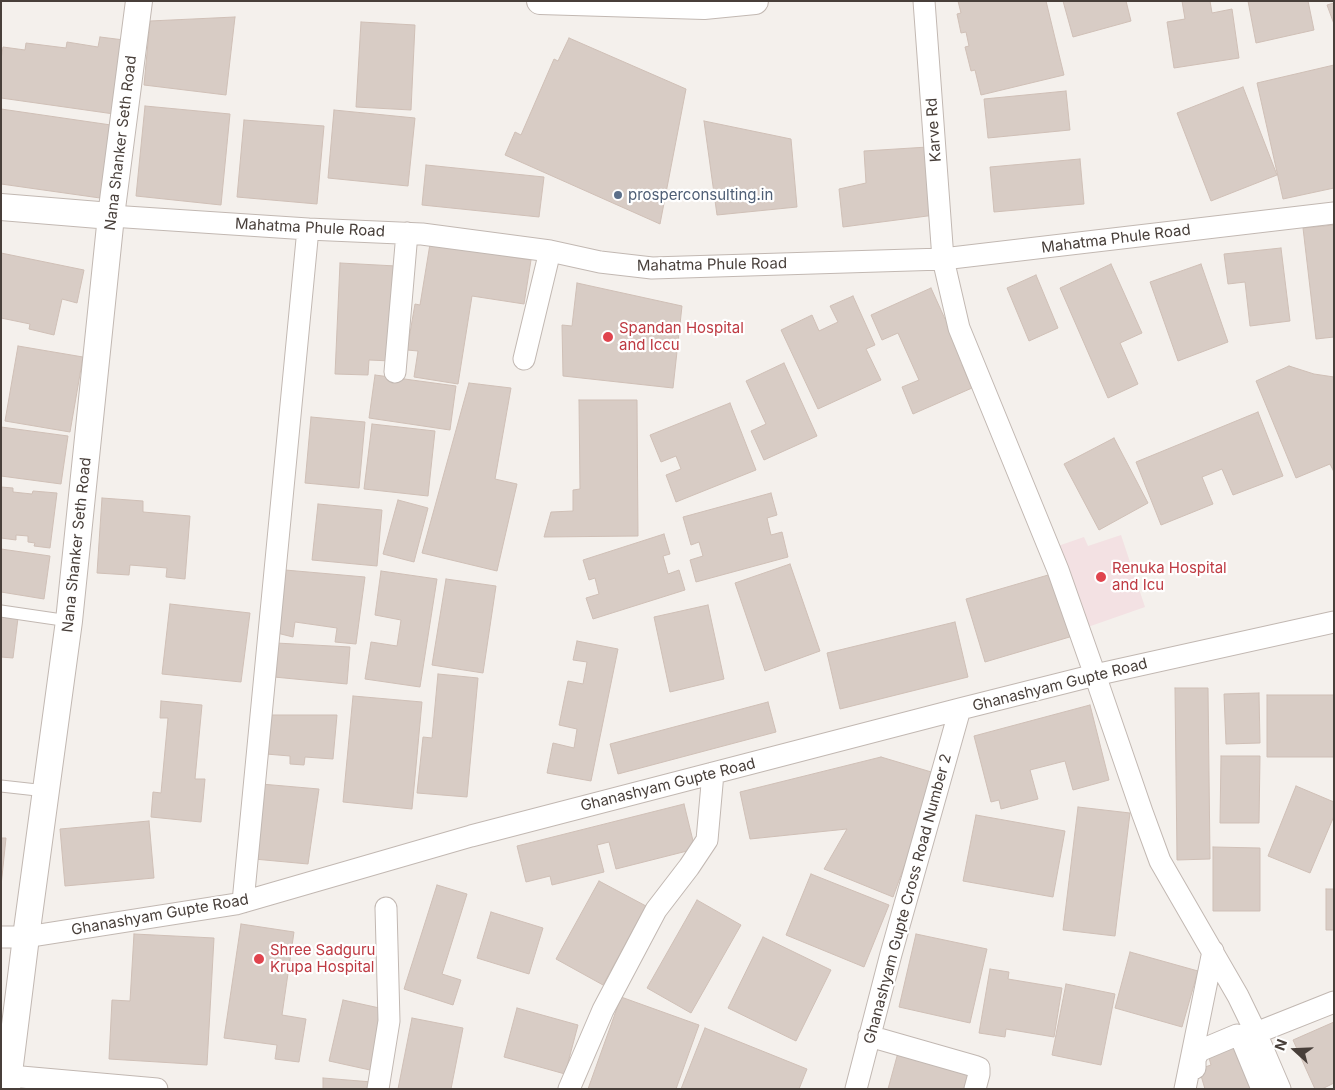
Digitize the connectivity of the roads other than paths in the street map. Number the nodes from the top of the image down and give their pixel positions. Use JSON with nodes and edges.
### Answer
{"nodes":[{"id":1,"x":134,"y":1,"type":"edge"},
{"id":2,"x":139,"y":1,"type":"edge"},
{"id":3,"x":540,"y":1,"type":"edge"},
{"id":4,"x":755,"y":1,"type":"edge"},
{"id":5,"x":924,"y":1,"type":"edge"},
{"id":6,"x":1,"y":207,"type":"edge"},
{"id":7,"x":1334,"y":214,"type":"edge"},
{"id":8,"x":111,"y":216,"type":"junction"},
{"id":9,"x":308,"y":229,"type":"junction"},
{"id":10,"x":406,"y":233,"type":"junction"},
{"id":11,"x":550,"y":251,"type":"junction"},
{"id":12,"x":944,"y":259,"type":"junction"},
{"id":13,"x":524,"y":359,"type":"dead end"},
{"id":14,"x":395,"y":372,"type":"dead end"},
{"id":15,"x":1,"y":611,"type":"edge"},
{"id":16,"x":69,"y":621,"type":"junction"},
{"id":17,"x":1334,"y":622,"type":"edge"},
{"id":18,"x":1095,"y":675,"type":"junction"},
{"id":19,"x":960,"y":709,"type":"junction"},
{"id":20,"x":714,"y":774,"type":"junction"},
{"id":21,"x":1,"y":786,"type":"edge"},
{"id":22,"x":46,"y":791,"type":"junction"},
{"id":23,"x":243,"y":902,"type":"junction"},
{"id":24,"x":386,"y":908,"type":"dead end"},
{"id":25,"x":14,"y":937,"type":"edge"},
{"id":26,"x":1213,"y":951,"type":"junction"},
{"id":27,"x":1334,"y":1002,"type":"edge"},
{"id":28,"x":1256,"y":1033,"type":"junction"},
{"id":29,"x":869,"y":1036,"type":"junction"},
{"id":30,"x":8,"y":1082,"type":"edge"},
{"id":31,"x":156,"y":1089,"type":"edge"},
{"id":32,"x":378,"y":1089,"type":"edge"},
{"id":33,"x":569,"y":1089,"type":"edge"},
{"id":34,"x":856,"y":1089,"type":"edge"},
{"id":35,"x":975,"y":1089,"type":"edge"},
{"id":36,"x":1185,"y":1089,"type":"edge"},
{"id":37,"x":1198,"y":1089,"type":"edge"},
{"id":38,"x":1262,"y":1089,"type":"edge"},
{"id":39,"x":1280,"y":1089,"type":"edge"}],
"edges":[{"from":1,"to":2,"type":"street"},
{"from":2,"to":8,"type":"street","name":"Nana Shanker Seth Road"},
{"from":3,"to":4,"type":"street"},
{"from":5,"to":12,"type":"street","name":"Karve Rd"},
{"from":6,"to":8,"type":"street","name":"Mahatma Phule Road"},
{"from":7,"to":12,"type":"street","name":"Mahatma Phule Road"},
{"from":8,"to":9,"type":"street","name":"Mahatma Phule Road"},
{"from":8,"to":16,"type":"street","name":"Nana Shanker Seth Road"},
{"from":9,"to":10,"type":"street","name":"Mahatma Phule Road"},
{"from":9,"to":23,"type":"street"},
{"from":10,"to":11,"type":"street","name":"Mahatma Phule Road"},
{"from":10,"to":14,"type":"street"},
{"from":11,"to":12,"type":"street","name":"Mahatma Phule Road"},
{"from":11,"to":13,"type":"street"},
{"from":12,"to":18,"type":"street","name":"Karve Rd"},
{"from":15,"to":16,"type":"lane"},
{"from":16,"to":22,"type":"street","name":"Nana Shanker Seth Road"},
{"from":17,"to":18,"type":"street","name":"Ghanashyam Gupte Road"},
{"from":18,"to":19,"type":"street","name":"Ghanashyam Gupte Road"},
{"from":18,"to":26,"type":"street","name":"Karve Rd"},
{"from":19,"to":20,"type":"street","name":"Ghanashyam Gupte Road"},
{"from":19,"to":29,"type":"street","name":"Ghanashyam Gupte Cross Road Number 2"},
{"from":20,"to":23,"type":"street","name":"Ghanashyam Gupte Road"},
{"from":20,"to":33,"type":"street"},
{"from":21,"to":22,"type":"lane"},
{"from":22,"to":25,"type":"street","name":"Nana Shanker Seth Road"},
{"from":23,"to":25,"type":"street","name":"Ghanashyam Gupte Road"},
{"from":24,"to":32,"type":"street"},
{"from":25,"to":30,"type":"street","name":"Nana Shanker Seth Road"},
{"from":26,"to":28,"type":"street","name":"Karve Rd"},
{"from":26,"to":36,"type":"street"},
{"from":27,"to":28,"type":"street"},
{"from":28,"to":39,"type":"street","name":"Karve Rd"},
{"from":29,"to":34,"type":"street","name":"Ghanashyam Gupte Cross Road Number 2"},
{"from":29,"to":35,"type":"street"},
{"from":30,"to":31,"type":"street"},
{"from":37,"to":38,"type":"street"}]}
